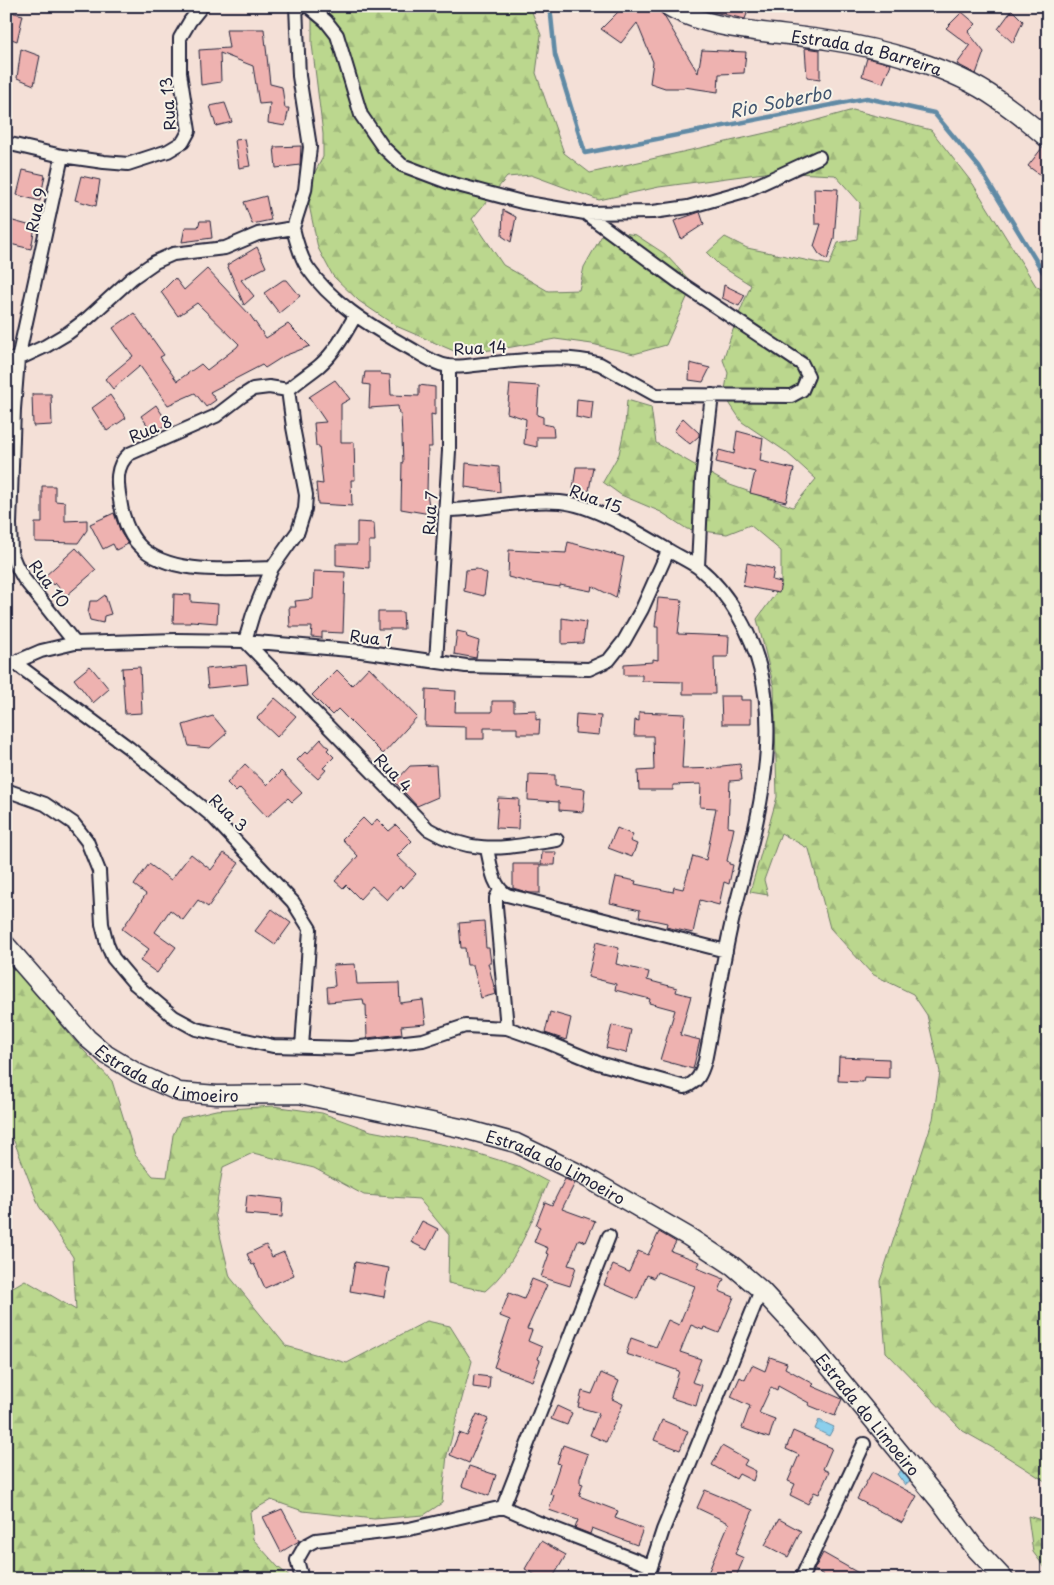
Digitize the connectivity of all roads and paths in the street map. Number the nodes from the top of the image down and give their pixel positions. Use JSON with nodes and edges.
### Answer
{"nodes":[{"id":1,"x":202,"y":6,"type":"edge"},
{"id":2,"x":296,"y":6,"type":"edge"},
{"id":3,"x":308,"y":6,"type":"edge"},
{"id":4,"x":668,"y":6,"type":"edge"},
{"id":5,"x":1048,"y":139,"type":"edge"},
{"id":6,"x":6,"y":143,"type":"edge"},
{"id":7,"x":62,"y":156,"type":"junction"},
{"id":8,"x":818,"y":157,"type":"dead end"},
{"id":9,"x":585,"y":213,"type":"junction"},
{"id":10,"x":292,"y":228,"type":"junction"},
{"id":11,"x":355,"y":316,"type":"junction"},
{"id":12,"x":12,"y":359,"type":"edge"},
{"id":13,"x":449,"y":366,"type":"junction"},
{"id":14,"x":288,"y":390,"type":"junction"},
{"id":15,"x":712,"y":395,"type":"junction"},
{"id":16,"x":445,"y":510,"type":"junction"},
{"id":17,"x":668,"y":551,"type":"junction"},
{"id":18,"x":698,"y":567,"type":"junction"},
{"id":19,"x":272,"y":568,"type":"junction"},
{"id":20,"x":245,"y":641,"type":"junction"},
{"id":21,"x":75,"y":643,"type":"junction"},
{"id":22,"x":436,"y":662,"type":"junction"},
{"id":23,"x":11,"y":664,"type":"edge"},
{"id":24,"x":6,"y":790,"type":"edge"},
{"id":25,"x":557,"y":840,"type":"dead end"},
{"id":26,"x":487,"y":849,"type":"junction"},
{"id":27,"x":500,"y":890,"type":"junction"},
{"id":28,"x":6,"y":945,"type":"edge"},
{"id":29,"x":726,"y":951,"type":"junction"},
{"id":30,"x":507,"y":1028,"type":"junction"},
{"id":31,"x":302,"y":1047,"type":"junction"},
{"id":32,"x":609,"y":1236,"type":"dead end"},
{"id":33,"x":761,"y":1290,"type":"junction"},
{"id":34,"x":864,"y":1444,"type":"dead end"},
{"id":35,"x":503,"y":1507,"type":"junction"},
{"id":36,"x":649,"y":1573,"type":"edge"},
{"id":37,"x":302,"y":1579,"type":"edge"},
{"id":38,"x":801,"y":1579,"type":"edge"},
{"id":39,"x":1004,"y":1579,"type":"edge"}],
"edges":[{"from":1,"to":7,"type":"street","name":"Rua 13"},
{"from":2,"to":10,"type":"street"},
{"from":3,"to":9,"type":"street"},
{"from":4,"to":5,"type":"street","name":"Estrada da Barreira"},
{"from":6,"to":7,"type":"street","name":"Rua 13"},
{"from":7,"to":12,"type":"street","name":"Rua 9"},
{"from":8,"to":9,"type":"street"},
{"from":9,"to":15,"type":"street"},
{"from":10,"to":11,"type":"street"},
{"from":10,"to":12,"type":"street"},
{"from":11,"to":13,"type":"street","name":"Rua 14"},
{"from":11,"to":14,"type":"street"},
{"from":12,"to":21,"type":"street","name":"Rua 10"},
{"from":13,"to":15,"type":"street","name":"Rua 14"},
{"from":13,"to":16,"type":"street","name":"Rua 7"},
{"from":14,"to":19,"type":"street"},
{"from":14,"to":19,"type":"street","name":"Rua 8"},
{"from":15,"to":18,"type":"street"},
{"from":16,"to":17,"type":"street","name":"Rua 15"},
{"from":16,"to":22,"type":"street","name":"Rua 7"},
{"from":17,"to":18,"type":"street","name":"Rua 15"},
{"from":17,"to":22,"type":"street","name":"Rua 1"},
{"from":18,"to":29,"type":"street","name":"Rua 15"},
{"from":19,"to":20,"type":"street"},
{"from":20,"to":21,"type":"street","name":"Rua 1"},
{"from":20,"to":22,"type":"street","name":"Rua 1"},
{"from":20,"to":26,"type":"street","name":"Rua 4"},
{"from":21,"to":23,"type":"street","name":"Rua 1"},
{"from":23,"to":31,"type":"street","name":"Rua 3"},
{"from":24,"to":31,"type":"street"},
{"from":25,"to":26,"type":"street","name":"Rua 4"},
{"from":26,"to":27,"type":"street"},
{"from":27,"to":29,"type":"street"},
{"from":27,"to":30,"type":"street"},
{"from":28,"to":33,"type":"street","name":"Estrada do Limoeiro"},
{"from":29,"to":30,"type":"street","name":"Rua 15"},
{"from":30,"to":31,"type":"street"},
{"from":32,"to":35,"type":"street"},
{"from":33,"to":36,"type":"street"},
{"from":33,"to":39,"type":"street","name":"Estrada do Limoeiro"},
{"from":34,"to":38,"type":"street"},
{"from":35,"to":36,"type":"street"},
{"from":35,"to":37,"type":"street"}]}
